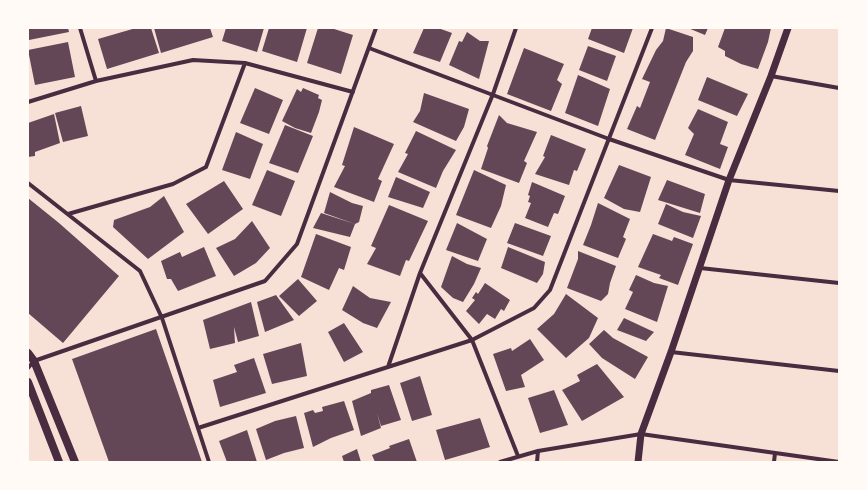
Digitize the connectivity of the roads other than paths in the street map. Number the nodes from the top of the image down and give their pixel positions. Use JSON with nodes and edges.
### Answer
{"nodes":[{"id":1,"x":80,"y":28,"type":"edge"},
{"id":2,"x":376,"y":28,"type":"edge"},
{"id":3,"x":516,"y":28,"type":"edge"},
{"id":4,"x":652,"y":28,"type":"edge"},
{"id":5,"x":788,"y":28,"type":"edge"},
{"id":6,"x":369,"y":48,"type":"junction"},
{"id":7,"x":245,"y":63,"type":"junction"},
{"id":8,"x":771,"y":76,"type":"junction"},
{"id":9,"x":96,"y":81,"type":"junction"},
{"id":10,"x":839,"y":88,"type":"edge"},
{"id":11,"x":353,"y":92,"type":"junction"},
{"id":12,"x":493,"y":94,"type":"junction"},
{"id":13,"x":28,"y":102,"type":"edge"},
{"id":14,"x":608,"y":139,"type":"junction"},
{"id":15,"x":729,"y":180,"type":"junction"},
{"id":16,"x":28,"y":183,"type":"edge"},
{"id":17,"x":839,"y":191,"type":"edge"},
{"id":18,"x":68,"y":214,"type":"junction"},
{"id":19,"x":700,"y":268,"type":"junction"},
{"id":20,"x":420,"y":273,"type":"junction"},
{"id":21,"x":839,"y":283,"type":"edge"},
{"id":22,"x":162,"y":318,"type":"junction"},
{"id":23,"x":472,"y":340,"type":"junction"},
{"id":24,"x":672,"y":352,"type":"junction"},
{"id":25,"x":28,"y":353,"type":"edge"},
{"id":26,"x":34,"y":361,"type":"junction"},
{"id":27,"x":388,"y":367,"type":"junction"},
{"id":28,"x":28,"y":368,"type":"edge"},
{"id":29,"x":839,"y":371,"type":"edge"},
{"id":30,"x":28,"y":382,"type":"edge"},
{"id":31,"x":198,"y":428,"type":"junction"},
{"id":32,"x":641,"y":434,"type":"junction"},
{"id":33,"x":538,"y":451,"type":"junction"},
{"id":34,"x":774,"y":454,"type":"junction"},
{"id":35,"x":518,"y":456,"type":"junction"},
{"id":36,"x":59,"y":462,"type":"edge"},
{"id":37,"x":75,"y":462,"type":"edge"},
{"id":38,"x":209,"y":462,"type":"edge"},
{"id":39,"x":500,"y":462,"type":"edge"},
{"id":40,"x":537,"y":462,"type":"edge"},
{"id":41,"x":638,"y":462,"type":"edge"},
{"id":42,"x":774,"y":462,"type":"edge"},
{"id":43,"x":839,"y":462,"type":"edge"}],
"edges":[{"from":1,"to":9,"type":"street"},
{"from":2,"to":6,"type":"street"},
{"from":3,"to":12,"type":"street"},
{"from":4,"to":14,"type":"street"},
{"from":5,"to":8,"type":"street"},
{"from":6,"to":11,"type":"street"},
{"from":6,"to":12,"type":"street"},
{"from":7,"to":9,"type":"street"},
{"from":7,"to":11,"type":"street"},
{"from":7,"to":18,"type":"street"},
{"from":8,"to":10,"type":"street"},
{"from":8,"to":15,"type":"street"},
{"from":9,"to":13,"type":"street"},
{"from":11,"to":22,"type":"street"},
{"from":12,"to":14,"type":"street"},
{"from":12,"to":20,"type":"street"},
{"from":14,"to":15,"type":"street"},
{"from":14,"to":23,"type":"street"},
{"from":15,"to":17,"type":"street"},
{"from":15,"to":19,"type":"street"},
{"from":16,"to":18,"type":"street"},
{"from":18,"to":22,"type":"street"},
{"from":19,"to":21,"type":"street"},
{"from":19,"to":24,"type":"street"},
{"from":20,"to":23,"type":"street"},
{"from":20,"to":27,"type":"street"},
{"from":22,"to":26,"type":"street"},
{"from":22,"to":31,"type":"street"},
{"from":23,"to":27,"type":"street"},
{"from":23,"to":35,"type":"street"},
{"from":24,"to":29,"type":"street"},
{"from":24,"to":32,"type":"street"},
{"from":25,"to":26,"type":"main road"},
{"from":26,"to":28,"type":"street"},
{"from":26,"to":37,"type":"main road"},
{"from":27,"to":31,"type":"street"},
{"from":30,"to":36,"type":"main road"},
{"from":31,"to":38,"type":"street"},
{"from":32,"to":33,"type":"street"},
{"from":32,"to":34,"type":"street"},
{"from":32,"to":41,"type":"street"},
{"from":33,"to":35,"type":"street"},
{"from":33,"to":40,"type":"street"},
{"from":34,"to":42,"type":"street"},
{"from":34,"to":43,"type":"street"},
{"from":35,"to":39,"type":"street"}]}
